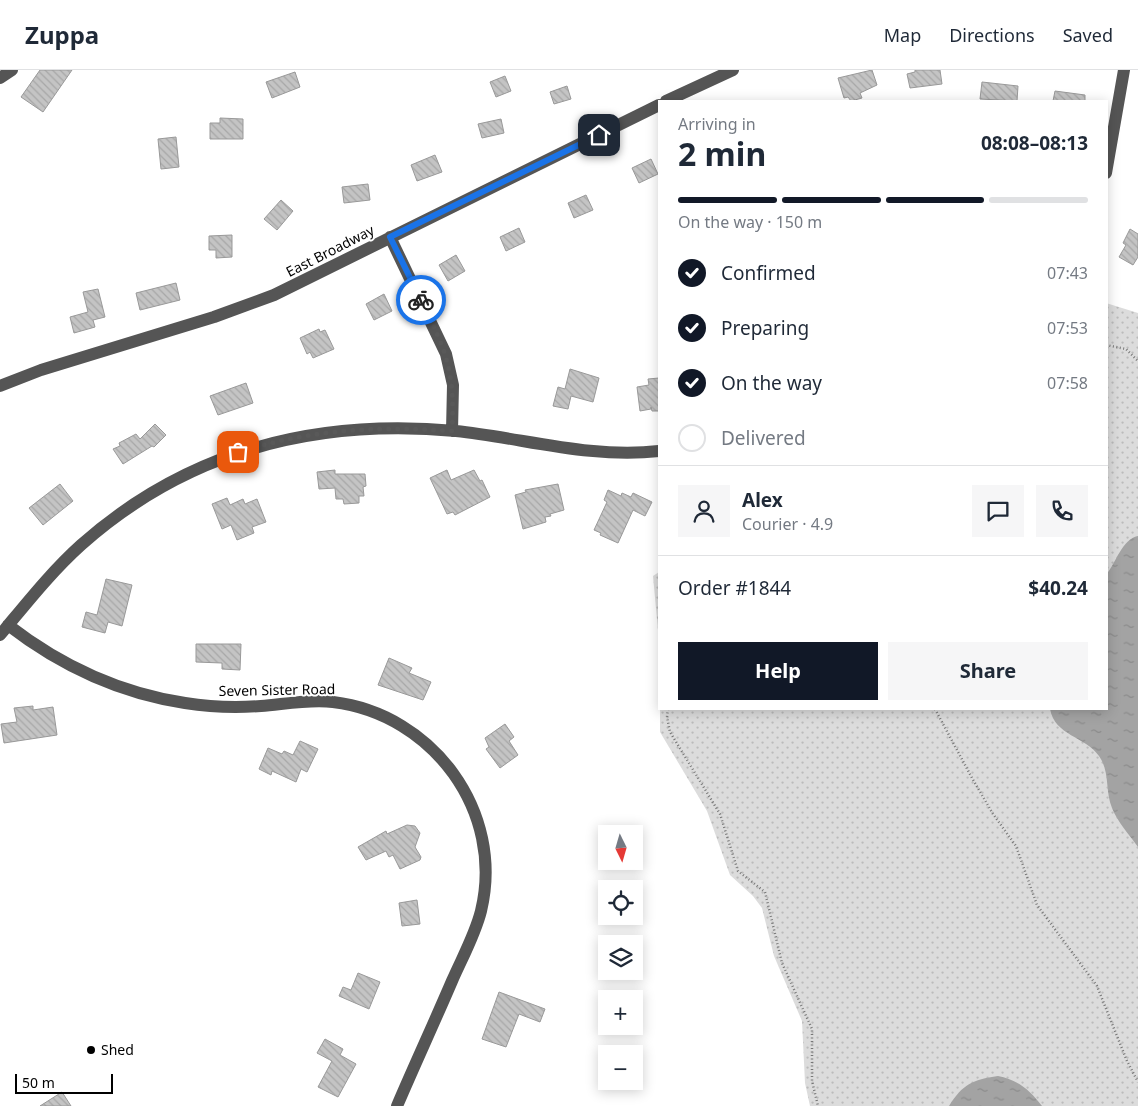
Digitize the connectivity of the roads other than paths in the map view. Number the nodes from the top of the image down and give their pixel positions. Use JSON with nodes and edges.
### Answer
{"nodes":[{"id":1,"x":12,"y":70,"type":"edge"},
{"id":2,"x":733,"y":70,"type":"edge"},
{"id":3,"x":1124,"y":70,"type":"edge"},
{"id":4,"x":0,"y":78,"type":"edge"},
{"id":5,"x":668,"y":100,"type":"edge"},
{"id":6,"x":658,"y":105,"type":"edge"},
{"id":7,"x":1108,"y":162,"type":"edge"},
{"id":8,"x":390,"y":237,"type":"junction"},
{"id":9,"x":0,"y":386,"type":"edge"},
{"id":10,"x":452,"y":431,"type":"junction"},
{"id":11,"x":658,"y":451,"type":"edge"},
{"id":12,"x":8,"y":625,"type":"junction"},
{"id":13,"x":0,"y":635,"type":"edge"},
{"id":14,"x":398,"y":1106,"type":"edge"}],
"edges":[{"from":1,"to":4,"type":"street"},
{"from":2,"to":5,"type":"street"},
{"from":3,"to":7,"type":"street"},
{"from":6,"to":8,"type":"street","name":"East Broadway"},
{"from":8,"to":9,"type":"street","name":"East Broadway"},
{"from":8,"to":10,"type":"street"},
{"from":10,"to":11,"type":"street"},
{"from":10,"to":12,"type":"street"},
{"from":12,"to":13,"type":"street"},
{"from":12,"to":14,"type":"street","name":"Seven Sister Road"}]}
